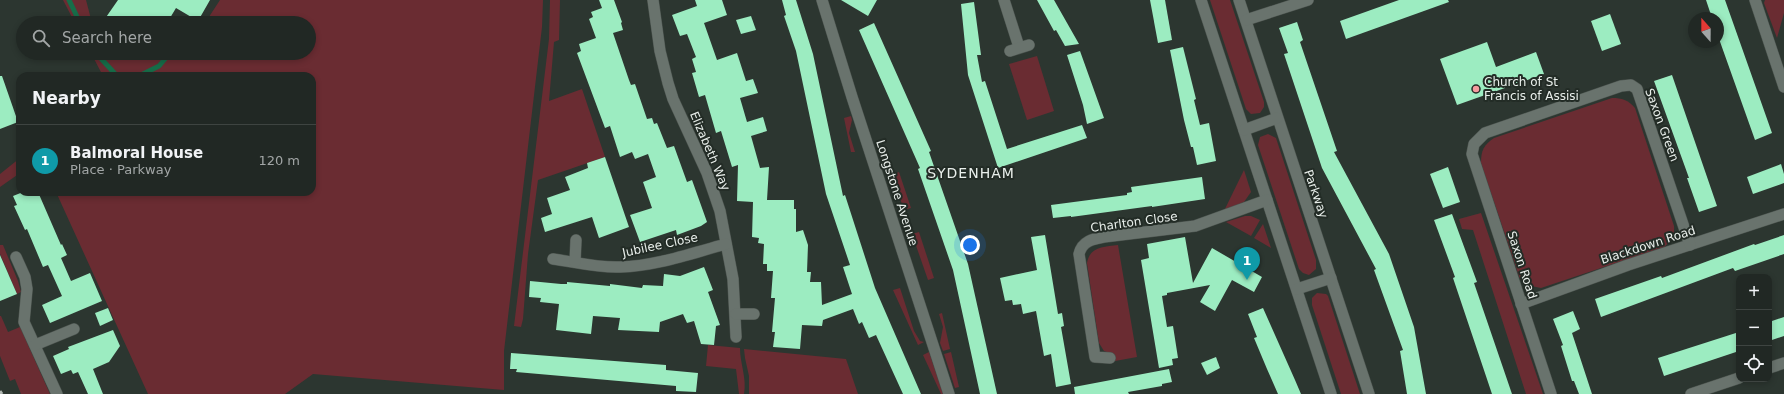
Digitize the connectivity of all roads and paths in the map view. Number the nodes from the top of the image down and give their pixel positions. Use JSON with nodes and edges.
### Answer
{"nodes":[{"id":1,"x":653,"y":0,"type":"edge"},
{"id":2,"x":822,"y":0,"type":"edge"},
{"id":3,"x":1004,"y":0,"type":"edge"},
{"id":4,"x":1201,"y":0,"type":"edge"},
{"id":5,"x":1239,"y":0,"type":"edge"},
{"id":6,"x":1308,"y":0,"type":"edge"},
{"id":7,"x":1755,"y":0,"type":"edge"},
{"id":8,"x":1246,"y":20,"type":"junction"},
{"id":9,"x":1020,"y":48,"type":"dead end"},
{"id":10,"x":1784,"y":87,"type":"edge"},
{"id":11,"x":1277,"y":118,"type":"junction"},
{"id":12,"x":1244,"y":130,"type":"junction"},
{"id":13,"x":1474,"y":144,"type":"joint"},
{"id":14,"x":1267,"y":200,"type":"junction"},
{"id":15,"x":1784,"y":214,"type":"edge"},
{"id":16,"x":576,"y":240,"type":"dead end"},
{"id":17,"x":726,"y":244,"type":"junction"},
{"id":18,"x":1690,"y":245,"type":"junction"},
{"id":19,"x":16,"y":257,"type":"dead end"},
{"id":20,"x":553,"y":259,"type":"dead end"},
{"id":21,"x":574,"y":262,"type":"junction"},
{"id":22,"x":1331,"y":278,"type":"junction"},
{"id":23,"x":1297,"y":289,"type":"junction"},
{"id":24,"x":1521,"y":304,"type":"junction"},
{"id":25,"x":736,"y":314,"type":"junction"},
{"id":26,"x":754,"y":314,"type":"dead end"},
{"id":27,"x":74,"y":329,"type":"dead end"},
{"id":28,"x":736,"y":337,"type":"dead end"},
{"id":29,"x":35,"y":345,"type":"junction"},
{"id":30,"x":1110,"y":358,"type":"dead end"},
{"id":31,"x":1784,"y":363,"type":"edge"},
{"id":32,"x":1772,"y":367,"type":"edge"},
{"id":33,"x":1736,"y":379,"type":"edge"},
{"id":34,"x":56,"y":394,"type":"edge"},
{"id":35,"x":949,"y":394,"type":"edge"},
{"id":36,"x":1331,"y":394,"type":"edge"},
{"id":37,"x":1369,"y":394,"type":"edge"},
{"id":38,"x":1551,"y":394,"type":"edge"},
{"id":39,"x":1690,"y":394,"type":"edge"}],
"edges":[{"from":1,"to":17,"type":"street","name":"Elizabeth Way"},
{"from":2,"to":35,"type":"street","name":"Longstone Avenue"},
{"from":3,"to":9,"type":"street"},
{"from":4,"to":12,"type":"street"},
{"from":5,"to":8,"type":"street","name":"Parkway"},
{"from":6,"to":8,"type":"street"},
{"from":7,"to":10,"type":"street"},
{"from":8,"to":11,"type":"street","name":"Parkway"},
{"from":11,"to":12,"type":"street"},
{"from":11,"to":22,"type":"street","name":"Parkway"},
{"from":12,"to":14,"type":"street"},
{"from":13,"to":18,"type":"street","name":"Saxon Green"},
{"from":13,"to":24,"type":"street","name":"Saxon Road"},
{"from":14,"to":23,"type":"street"},
{"from":14,"to":30,"type":"street","name":"Charlton Close"},
{"from":15,"to":18,"type":"street","name":"Blackdown Road"},
{"from":16,"to":21,"type":"street"},
{"from":17,"to":21,"type":"street","name":"Jubilee Close"},
{"from":17,"to":25,"type":"street","name":"Elizabeth Way"},
{"from":18,"to":24,"type":"street","name":"Blackdown Road"},
{"from":19,"to":29,"type":"street"},
{"from":20,"to":21,"type":"street","name":"Jubilee Close"},
{"from":22,"to":23,"type":"street"},
{"from":22,"to":37,"type":"street","name":"Parkway"},
{"from":23,"to":36,"type":"street"},
{"from":24,"to":38,"type":"street","name":"Saxon Road"},
{"from":25,"to":26,"type":"street"},
{"from":25,"to":28,"type":"street","name":"Elizabeth Way"},
{"from":27,"to":29,"type":"street"},
{"from":29,"to":34,"type":"street"},
{"from":31,"to":32,"type":"street"},
{"from":33,"to":39,"type":"street"}]}
